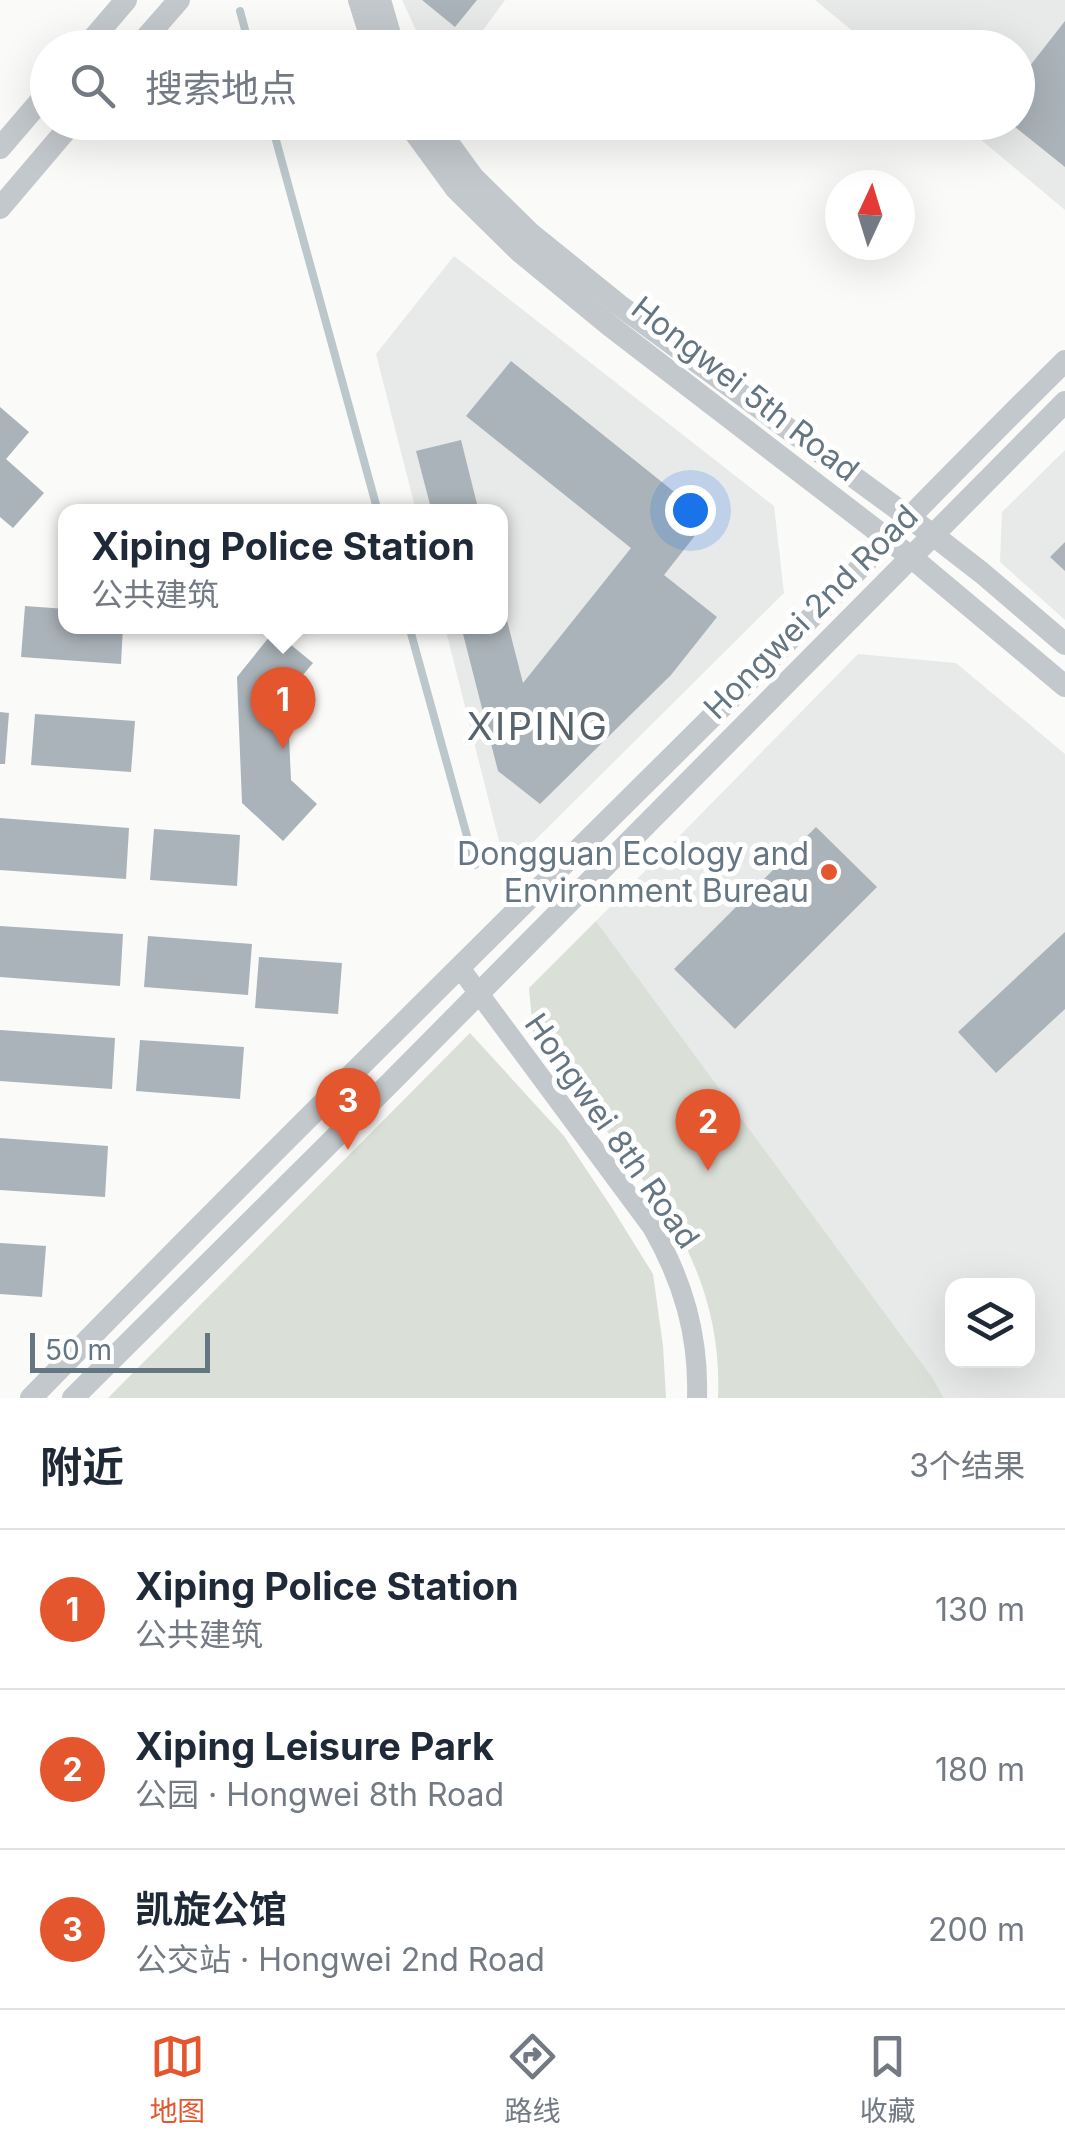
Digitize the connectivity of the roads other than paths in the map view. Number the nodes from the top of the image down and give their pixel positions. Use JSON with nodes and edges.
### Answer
{"nodes":[{"id":1,"x":126,"y":0,"type":"edge"},
{"id":2,"x":178,"y":0,"type":"edge"},
{"id":3,"x":360,"y":0,"type":"edge"},
{"id":4,"x":380,"y":0,"type":"edge"},
{"id":5,"x":100,"y":30,"type":"edge"},
{"id":6,"x":153,"y":30,"type":"edge"},
{"id":7,"x":369,"y":30,"type":"edge"},
{"id":8,"x":389,"y":30,"type":"edge"},
{"id":9,"x":30,"y":113,"type":"edge"},
{"id":10,"x":58,"y":140,"type":"edge"},
{"id":11,"x":420,"y":140,"type":"edge"},
{"id":12,"x":446,"y":140,"type":"edge"},
{"id":13,"x":0,"y":148,"type":"edge"},
{"id":14,"x":0,"y":208,"type":"edge"},
{"id":15,"x":1065,"y":361,"type":"edge"},
{"id":16,"x":1065,"y":402,"type":"edge"},
{"id":17,"x":908,"y":516,"type":"junction"},
{"id":18,"x":933,"y":534,"type":"junction"},
{"id":19,"x":888,"y":538,"type":"junction"},
{"id":20,"x":912,"y":557,"type":"junction"},
{"id":21,"x":1065,"y":644,"type":"edge"},
{"id":22,"x":1065,"y":686,"type":"edge"},
{"id":23,"x":460,"y":968,"type":"junction"},
{"id":24,"x":478,"y":993,"type":"junction"},
{"id":25,"x":31,"y":1398,"type":"edge"},
{"id":26,"x":73,"y":1398,"type":"edge"},
{"id":27,"x":697,"y":1398,"type":"edge"}],
"edges":[{"from":1,"to":5,"type":"street"},
{"from":2,"to":6,"type":"street"},
{"from":3,"to":7,"type":"street"},
{"from":4,"to":8,"type":"street"},
{"from":9,"to":13,"type":"street"},
{"from":10,"to":14,"type":"street"},
{"from":11,"to":19,"type":"street","name":"Hongwei 5th Road"},
{"from":12,"to":17,"type":"street","name":"Hongwei 5th Road"},
{"from":15,"to":17,"type":"street","name":"Hongwei 2nd Road"},
{"from":16,"to":18,"type":"street","name":"Hongwei 2nd Road"},
{"from":17,"to":18,"type":"street","name":"Hongwei 5th Road"},
{"from":17,"to":19,"type":"street","name":"Hongwei 2nd Road"},
{"from":18,"to":20,"type":"street","name":"Hongwei 2nd Road"},
{"from":18,"to":21,"type":"street","name":"Hongwei 5th Road"},
{"from":19,"to":20,"type":"street","name":"Hongwei 5th Road"},
{"from":19,"to":23,"type":"street","name":"Hongwei 2nd Road"},
{"from":20,"to":22,"type":"street","name":"Hongwei 5th Road"},
{"from":20,"to":24,"type":"street","name":"Hongwei 2nd Road"},
{"from":23,"to":24,"type":"street","name":"Hongwei 8th Road"},
{"from":23,"to":25,"type":"street"},
{"from":24,"to":26,"type":"street"},
{"from":24,"to":27,"type":"street","name":"Hongwei 8th Road"}]}
